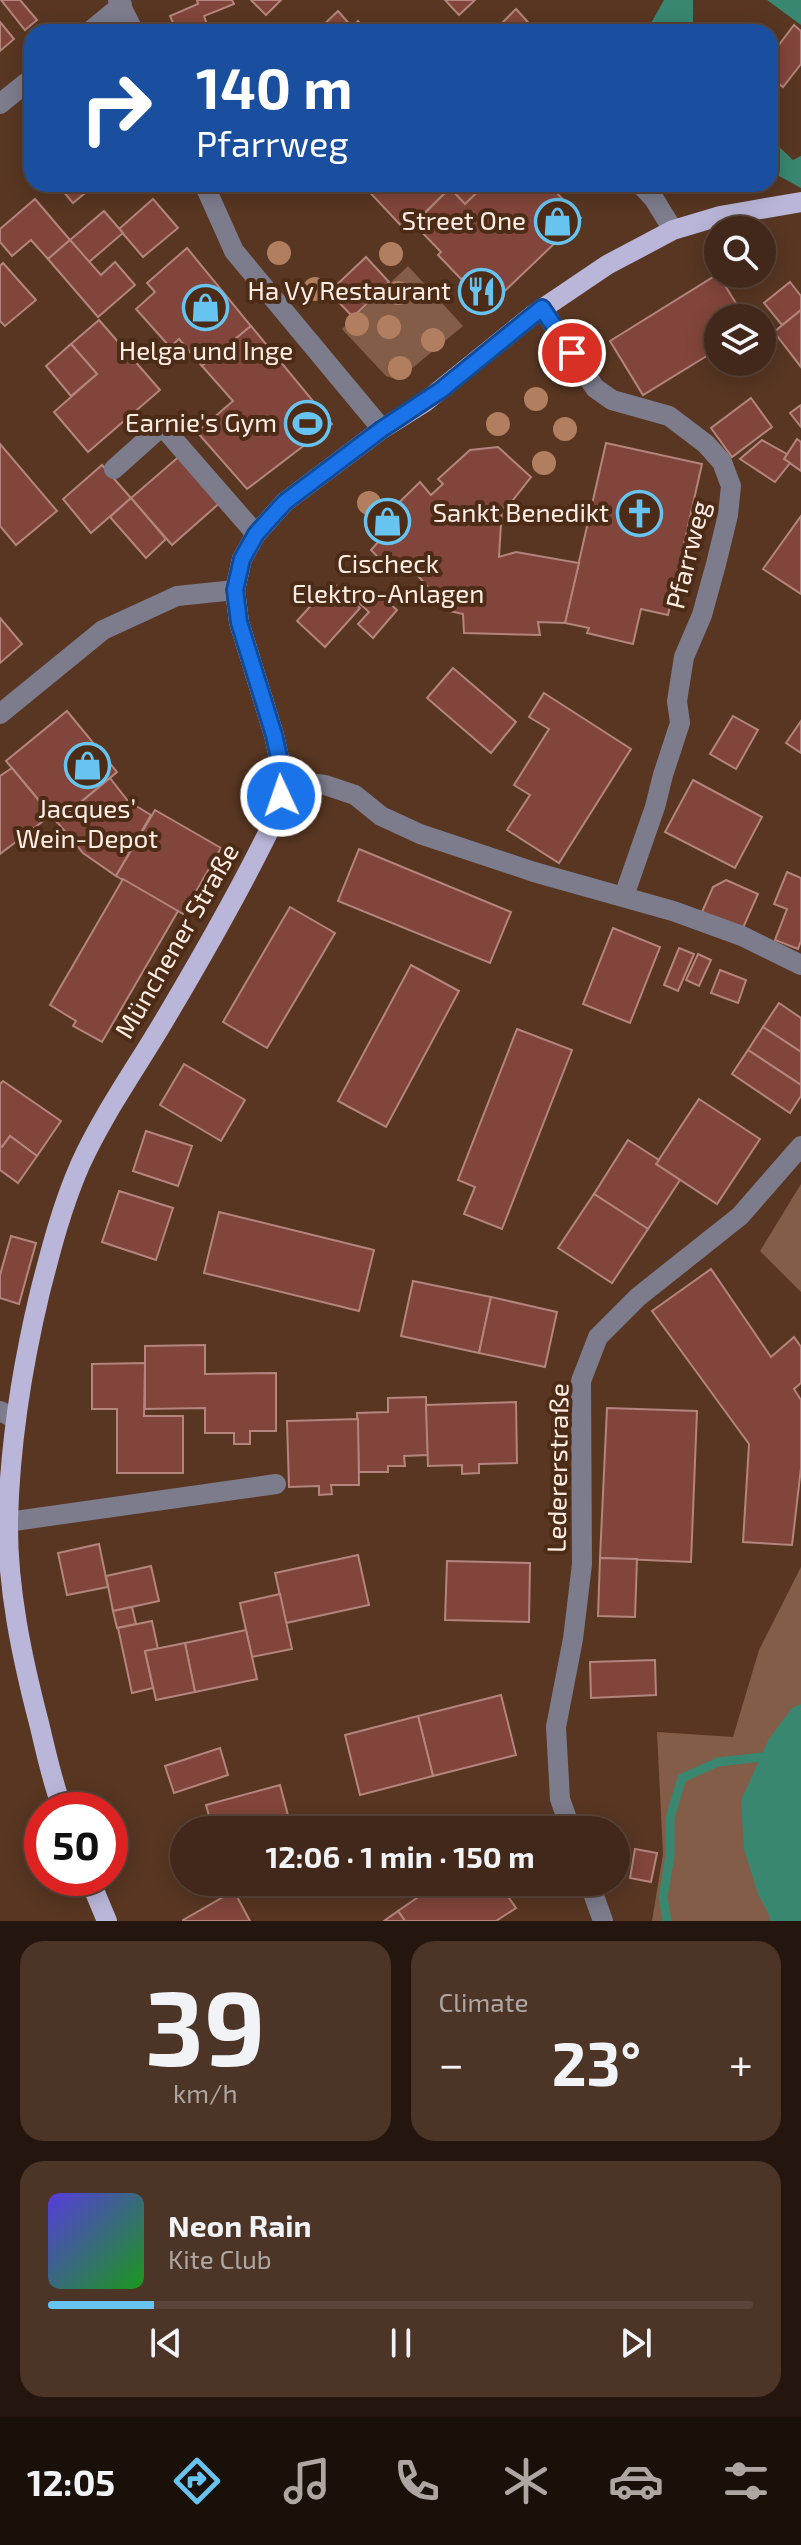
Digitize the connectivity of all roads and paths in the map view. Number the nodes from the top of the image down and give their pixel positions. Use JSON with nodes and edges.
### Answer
{"nodes":[{"id":1,"x":120,"y":3,"type":"edge"},
{"id":2,"x":98,"y":24,"type":"edge"},
{"id":3,"x":130,"y":24,"type":"edge"},
{"id":4,"x":24,"y":84,"type":"edge"},
{"id":5,"x":0,"y":104,"type":"edge"},
{"id":6,"x":208,"y":192,"type":"edge"},
{"id":7,"x":647,"y":192,"type":"edge"},
{"id":8,"x":798,"y":203,"type":"edge"},
{"id":9,"x":673,"y":230,"type":"junction"},
{"id":10,"x":542,"y":308,"type":"junction"},
{"id":11,"x":382,"y":429,"type":"junction"},
{"id":12,"x":114,"y":469,"type":"dead end"},
{"id":13,"x":256,"y":534,"type":"junction"},
{"id":14,"x":235,"y":590,"type":"junction"},
{"id":15,"x":0,"y":714,"type":"edge"},
{"id":16,"x":284,"y":780,"type":"junction"},
{"id":17,"x":624,"y":896,"type":"junction"},
{"id":18,"x":801,"y":965,"type":"edge"},
{"id":19,"x":801,"y":1146,"type":"edge"},
{"id":20,"x":8,"y":1415,"type":"edge"},
{"id":21,"x":276,"y":1484,"type":"dead end"},
{"id":22,"x":4,"y":1522,"type":"edge"},
{"id":23,"x":57,"y":1792,"type":"edge"},
{"id":24,"x":566,"y":1816,"type":"edge"},
{"id":25,"x":97,"y":1896,"type":"edge"},
{"id":26,"x":594,"y":1896,"type":"edge"},
{"id":27,"x":107,"y":1921,"type":"edge"},
{"id":28,"x":603,"y":1921,"type":"edge"}],
"edges":[{"from":1,"to":2,"type":"street"},
{"from":1,"to":3,"type":"street"},
{"from":4,"to":5,"type":"street"},
{"from":6,"to":11,"type":"street"},
{"from":7,"to":9,"type":"street"},
{"from":8,"to":9,"type":"main road","name":"Münchener Straße"},
{"from":9,"to":10,"type":"main road","name":"Münchener Straße"},
{"from":10,"to":11,"type":"main road","name":"Münchener Straße"},
{"from":10,"to":17,"type":"street","name":"Pfarrweg"},
{"from":11,"to":13,"type":"main road","name":"Münchener Straße"},
{"from":12,"to":13,"type":"street"},
{"from":13,"to":14,"type":"main road","name":"Münchener Straße"},
{"from":14,"to":15,"type":"street"},
{"from":14,"to":16,"type":"main road","name":"Münchener Straße"},
{"from":16,"to":17,"type":"street"},
{"from":16,"to":20,"type":"main road","name":"Münchener Straße"},
{"from":17,"to":18,"type":"street"},
{"from":19,"to":24,"type":"street","name":"Ledererstraße"},
{"from":20,"to":22,"type":"main road","name":"Münchener Straße"},
{"from":21,"to":22,"type":"street"},
{"from":22,"to":23,"type":"main road","name":"Münchener Straße"},
{"from":25,"to":27,"type":"main road"},
{"from":26,"to":28,"type":"street"}]}
